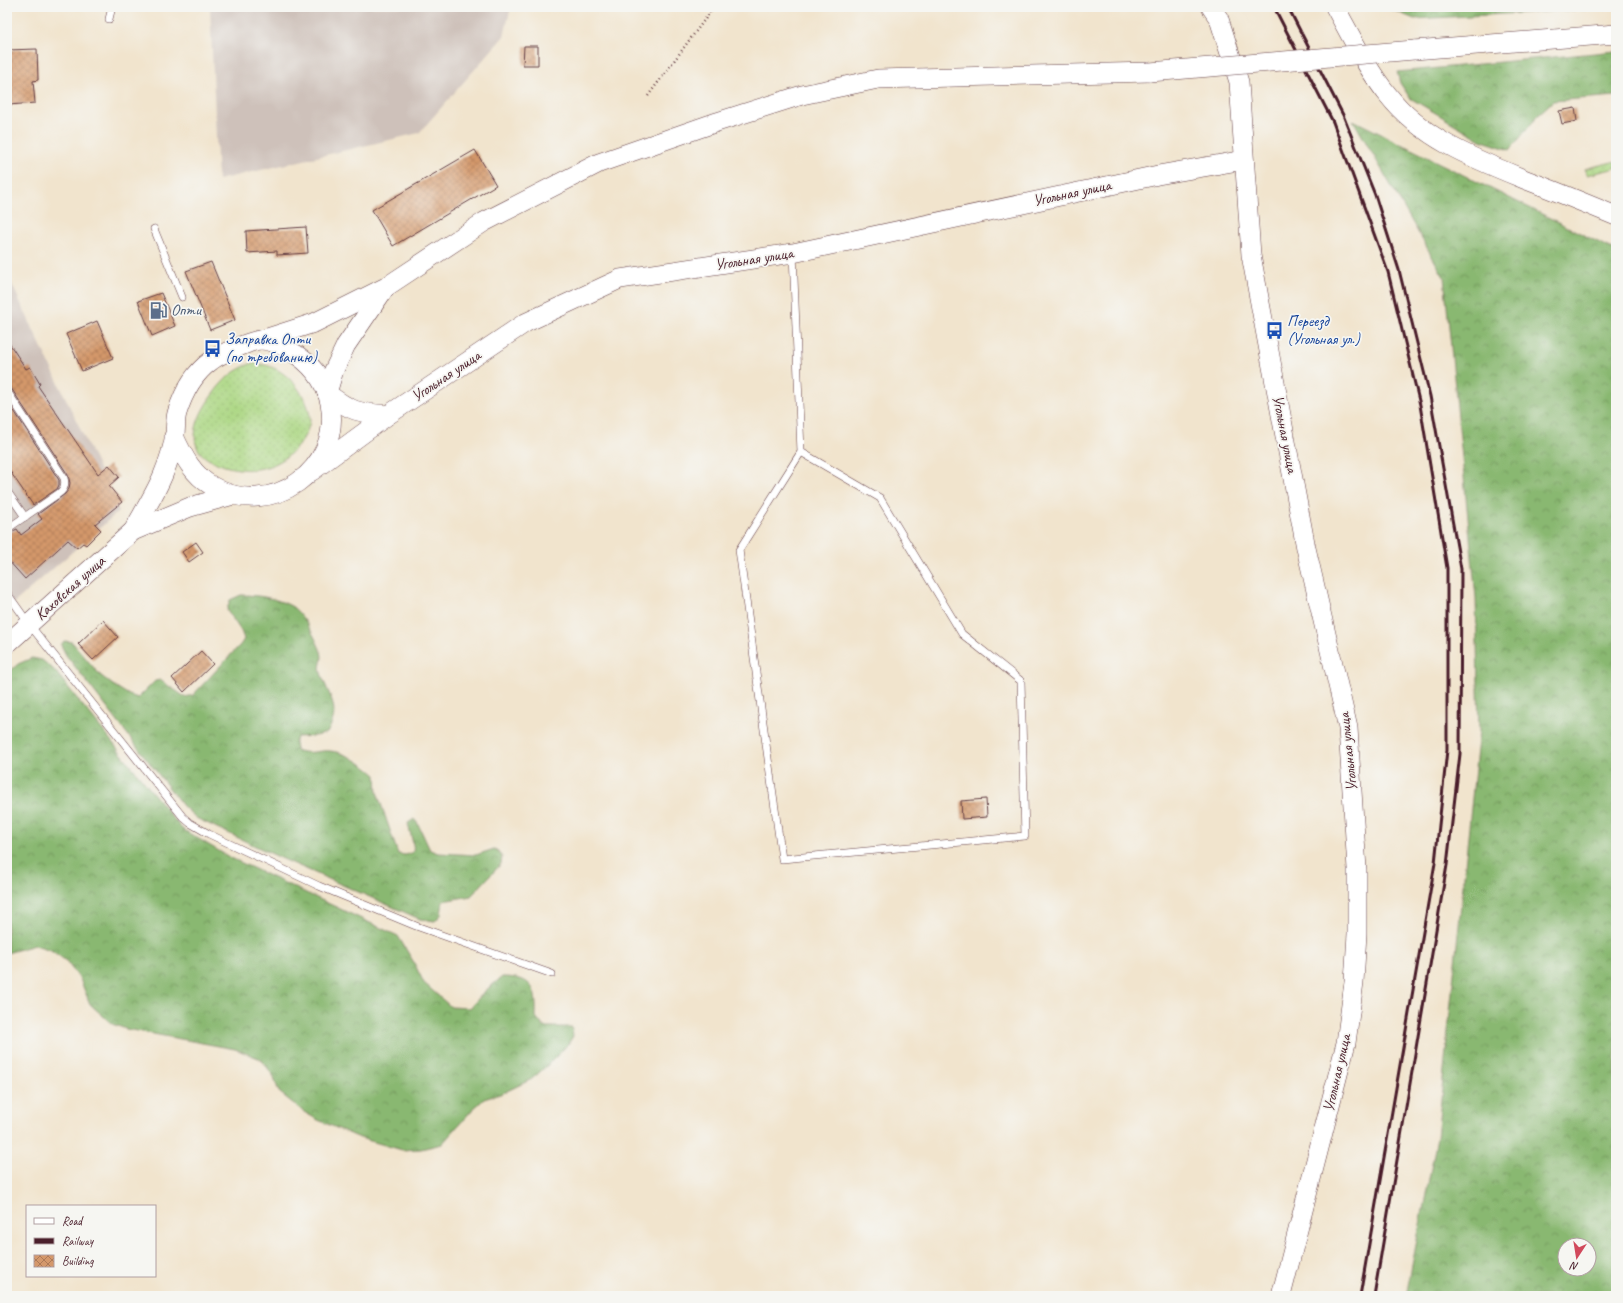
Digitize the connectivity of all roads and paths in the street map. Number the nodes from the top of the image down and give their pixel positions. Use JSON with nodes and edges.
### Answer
{"nodes":[{"id":1,"x":112,"y":7,"type":"edge"},
{"id":2,"x":714,"y":7,"type":"edge"},
{"id":3,"x":1211,"y":7,"type":"edge"},
{"id":4,"x":1334,"y":7,"type":"edge"},
{"id":5,"x":109,"y":19,"type":"dead end"},
{"id":6,"x":1616,"y":34,"type":"edge"},
{"id":7,"x":648,"y":96,"type":"dead end"},
{"id":8,"x":1244,"y":160,"type":"junction"},
{"id":9,"x":1616,"y":216,"type":"edge"},
{"id":10,"x":154,"y":229,"type":"dead end"},
{"id":11,"x":793,"y":253,"type":"junction"},
{"id":12,"x":386,"y":287,"type":"junction"},
{"id":13,"x":182,"y":297,"type":"dead end"},
{"id":14,"x":261,"y":340,"type":"junction"},
{"id":15,"x":7,"y":390,"type":"edge"},
{"id":16,"x":328,"y":393,"type":"junction"},
{"id":17,"x":388,"y":416,"type":"junction"},
{"id":18,"x":174,"y":436,"type":"junction"},
{"id":19,"x":801,"y":452,"type":"junction"},
{"id":20,"x":312,"y":470,"type":"junction"},
{"id":21,"x":7,"y":491,"type":"edge"},
{"id":22,"x":233,"y":495,"type":"junction"},
{"id":23,"x":25,"y":517,"type":"junction"},
{"id":24,"x":7,"y":529,"type":"edge"},
{"id":25,"x":133,"y":531,"type":"junction"},
{"id":26,"x":7,"y":593,"type":"edge"},
{"id":27,"x":29,"y":624,"type":"junction"},
{"id":28,"x":7,"y":644,"type":"edge"},
{"id":29,"x":552,"y":974,"type":"dead end"},
{"id":30,"x":1281,"y":1296,"type":"edge"}],
"edges":[{"from":1,"to":5,"type":"lane"},
{"from":2,"to":7,"type":"path"},
{"from":3,"to":8,"type":"main road","name":"Угольная улица"},
{"from":4,"to":9,"type":"main road"},
{"from":6,"to":12,"type":"main road","bridge":true},
{"from":8,"to":11,"type":"main road","name":"Угольная улица"},
{"from":8,"to":30,"type":"main road","name":"Угольная улица"},
{"from":10,"to":13,"type":"lane"},
{"from":11,"to":17,"type":"main road","name":"Угольная улица"},
{"from":11,"to":19,"type":"lane"},
{"from":12,"to":14,"type":"main road"},
{"from":12,"to":16,"type":"main road"},
{"from":14,"to":16,"type":"main road"},
{"from":14,"to":18,"type":"main road"},
{"from":15,"to":23,"type":"lane"},
{"from":16,"to":17,"type":"main road"},
{"from":16,"to":20,"type":"main road"},
{"from":17,"to":20,"type":"main road","name":"Угольная улица"},
{"from":18,"to":22,"type":"main road"},
{"from":18,"to":25,"type":"main road"},
{"from":19,"to":19,"type":"lane"},
{"from":20,"to":22,"type":"main road"},
{"from":21,"to":23,"type":"lane"},
{"from":22,"to":25,"type":"main road"},
{"from":23,"to":24,"type":"lane"},
{"from":25,"to":27,"type":"main road","name":"Каховская улица"},
{"from":26,"to":27,"type":"lane"},
{"from":27,"to":28,"type":"main road","name":"Каховская улица"},
{"from":27,"to":29,"type":"lane"}]}
